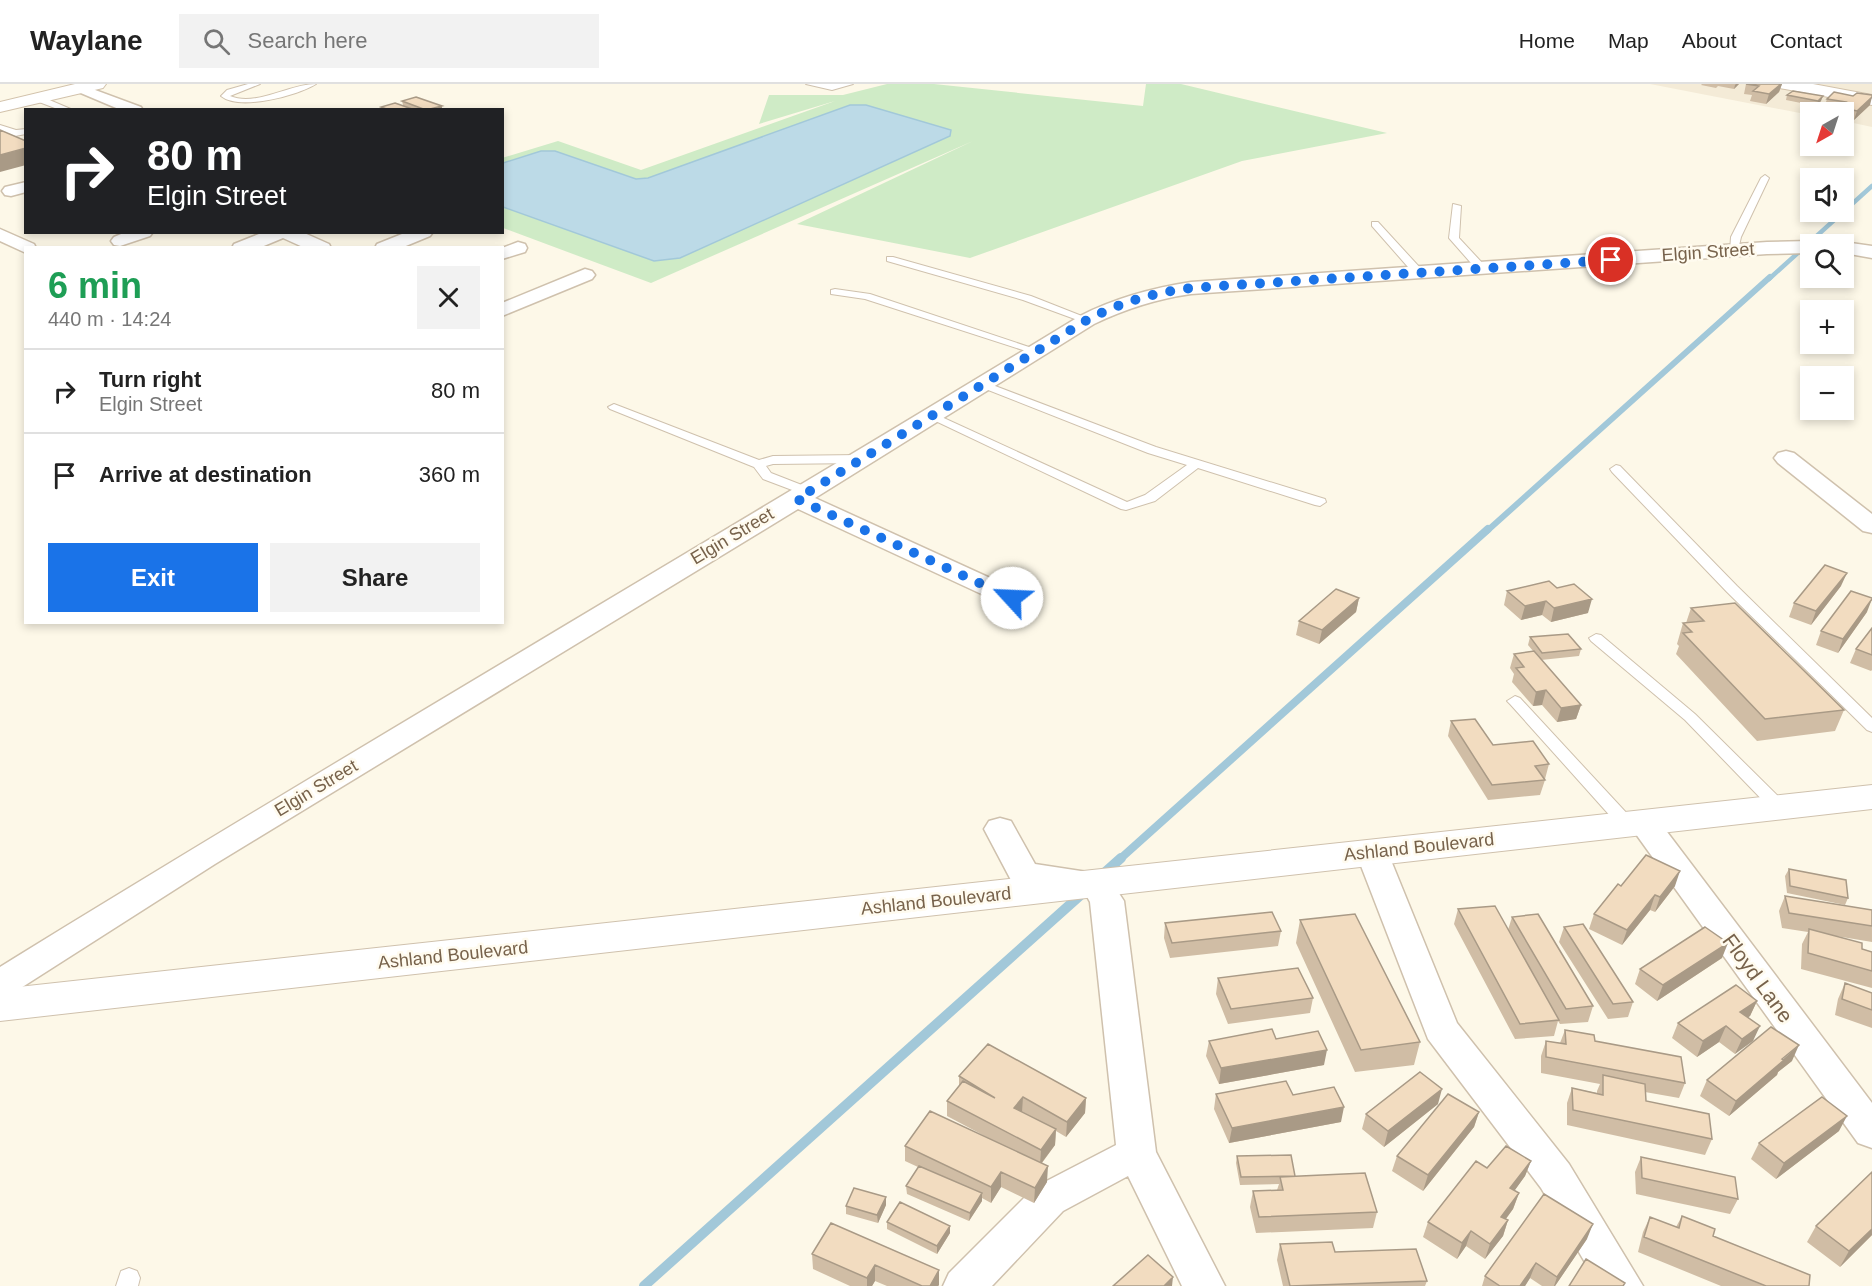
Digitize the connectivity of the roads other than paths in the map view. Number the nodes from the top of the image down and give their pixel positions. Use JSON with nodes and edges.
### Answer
{"nodes":[{"id":1,"x":256,"y":84,"type":"edge"},
{"id":2,"x":312,"y":84,"type":"edge"},
{"id":3,"x":810,"y":84,"type":"edge"},
{"id":4,"x":849,"y":84,"type":"edge"},
{"id":5,"x":1785,"y":84,"type":"edge"},
{"id":6,"x":1843,"y":84,"type":"edge"},
{"id":7,"x":89,"y":86,"type":"edge"},
{"id":8,"x":1827,"y":88,"type":"edge"},
{"id":9,"x":1872,"y":89,"type":"edge"},
{"id":10,"x":37,"y":98,"type":"junction"},
{"id":11,"x":1872,"y":100,"type":"edge"},
{"id":12,"x":0,"y":107,"type":"edge"},
{"id":13,"x":64,"y":108,"type":"edge"},
{"id":14,"x":132,"y":108,"type":"edge"},
{"id":15,"x":0,"y":127,"type":"edge"},
{"id":16,"x":24,"y":131,"type":"edge"},
{"id":17,"x":1765,"y":178,"type":"dead end"},
{"id":18,"x":1456,"y":206,"type":"dead end"},
{"id":19,"x":1375,"y":224,"type":"dead end"},
{"id":20,"x":0,"y":234,"type":"edge"},
{"id":21,"x":139,"y":234,"type":"edge"},
{"id":22,"x":278,"y":234,"type":"edge"},
{"id":23,"x":288,"y":234,"type":"edge"},
{"id":24,"x":419,"y":234,"type":"edge"},
{"id":25,"x":120,"y":241,"type":"dead end"},
{"id":26,"x":24,"y":246,"type":"edge"},
{"id":27,"x":245,"y":246,"type":"edge"},
{"id":28,"x":317,"y":246,"type":"edge"},
{"id":29,"x":389,"y":246,"type":"edge"},
{"id":30,"x":1800,"y":247,"type":"edge"},
{"id":31,"x":1854,"y":249,"type":"edge"},
{"id":32,"x":1733,"y":250,"type":"junction"},
{"id":33,"x":1872,"y":252,"type":"edge"},
{"id":34,"x":890,"y":259,"type":"dead end"},
{"id":35,"x":1482,"y":268,"type":"junction"},
{"id":36,"x":1419,"y":273,"type":"junction"},
{"id":37,"x":585,"y":275,"type":"dead end"},
{"id":38,"x":836,"y":292,"type":"dead end"},
{"id":39,"x":504,"y":309,"type":"edge"},
{"id":40,"x":1087,"y":320,"type":"junction"},
{"id":41,"x":1036,"y":351,"type":"junction"},
{"id":42,"x":982,"y":384,"type":"junction"},
{"id":43,"x":614,"y":407,"type":"dead end"},
{"id":44,"x":931,"y":416,"type":"junction"},
{"id":45,"x":1786,"y":458,"type":"dead end"},
{"id":46,"x":861,"y":459,"type":"junction"},
{"id":47,"x":758,"y":464,"type":"junction"},
{"id":48,"x":1196,"y":464,"type":"junction"},
{"id":49,"x":1616,"y":469,"type":"dead end"},
{"id":50,"x":803,"y":495,"type":"junction"},
{"id":51,"x":1320,"y":502,"type":"dead end"},
{"id":52,"x":1872,"y":526,"type":"edge"},
{"id":53,"x":1012,"y":598,"type":"dead end"},
{"id":54,"x":1596,"y":638,"type":"dead end"},
{"id":55,"x":1515,"y":701,"type":"dead end"},
{"id":56,"x":1872,"y":727,"type":"edge"},
{"id":57,"x":1872,"y":797,"type":"edge"},
{"id":58,"x":1779,"y":807,"type":"junction"},
{"id":59,"x":1636,"y":823,"type":"junction"},
{"id":60,"x":1000,"y":829,"type":"dead end"},
{"id":61,"x":1372,"y":853,"type":"junction"},
{"id":62,"x":1095,"y":884,"type":"junction"},
{"id":63,"x":0,"y":984,"type":"edge"},
{"id":64,"x":0,"y":1005,"type":"edge"},
{"id":65,"x":1872,"y":1132,"type":"edge"},
{"id":66,"x":1136,"y":1153,"type":"junction"},
{"id":67,"x":964,"y":1286,"type":"edge"},
{"id":68,"x":1204,"y":1286,"type":"edge"},
{"id":69,"x":1623,"y":1286,"type":"edge"}],
"edges":[{"from":1,"to":2,"type":"lane"},
{"from":3,"to":4,"type":"lane"},
{"from":5,"to":8,"type":"street"},
{"from":6,"to":9,"type":"street"},
{"from":7,"to":10,"type":"street"},
{"from":7,"to":14,"type":"street"},
{"from":8,"to":11,"type":"street"},
{"from":10,"to":12,"type":"street"},
{"from":10,"to":13,"type":"lane"},
{"from":15,"to":16,"type":"lane"},
{"from":17,"to":32,"type":"lane"},
{"from":18,"to":35,"type":"lane"},
{"from":19,"to":36,"type":"lane"},
{"from":20,"to":26,"type":"street"},
{"from":21,"to":25,"type":"street"},
{"from":22,"to":27,"type":"street"},
{"from":23,"to":28,"type":"street"},
{"from":24,"to":29,"type":"street"},
{"from":30,"to":32,"type":"street","name":"Elgin Street"},
{"from":31,"to":33,"type":"street"},
{"from":32,"to":35,"type":"street","name":"Elgin Street"},
{"from":34,"to":40,"type":"lane"},
{"from":35,"to":36,"type":"street","name":"Elgin Street"},
{"from":36,"to":40,"type":"street","name":"Elgin Street"},
{"from":37,"to":39,"type":"street"},
{"from":38,"to":41,"type":"lane"},
{"from":40,"to":41,"type":"street","name":"Elgin Street"},
{"from":41,"to":42,"type":"street","name":"Elgin Street"},
{"from":42,"to":44,"type":"street","name":"Elgin Street"},
{"from":42,"to":48,"type":"lane"},
{"from":43,"to":47,"type":"lane"},
{"from":44,"to":46,"type":"street","name":"Elgin Street"},
{"from":44,"to":48,"type":"lane"},
{"from":45,"to":52,"type":"street"},
{"from":46,"to":47,"type":"lane"},
{"from":46,"to":50,"type":"street","name":"Elgin Street"},
{"from":47,"to":50,"type":"lane"},
{"from":48,"to":51,"type":"lane"},
{"from":49,"to":56,"type":"lane"},
{"from":50,"to":53,"type":"street"},
{"from":50,"to":63,"type":"street","name":"Elgin Street"},
{"from":54,"to":58,"type":"lane"},
{"from":55,"to":59,"type":"lane"},
{"from":57,"to":58,"type":"street","name":"Ashland Boulevard"},
{"from":58,"to":59,"type":"street","name":"Ashland Boulevard"},
{"from":59,"to":61,"type":"street","name":"Ashland Boulevard"},
{"from":59,"to":65,"type":"street","name":"Floyd Lane"},
{"from":60,"to":62,"type":"street"},
{"from":61,"to":62,"type":"street","name":"Ashland Boulevard"},
{"from":61,"to":69,"type":"street"},
{"from":62,"to":64,"type":"street","name":"Ashland Boulevard"},
{"from":62,"to":66,"type":"street"},
{"from":66,"to":67,"type":"street"},
{"from":66,"to":68,"type":"street"}]}
